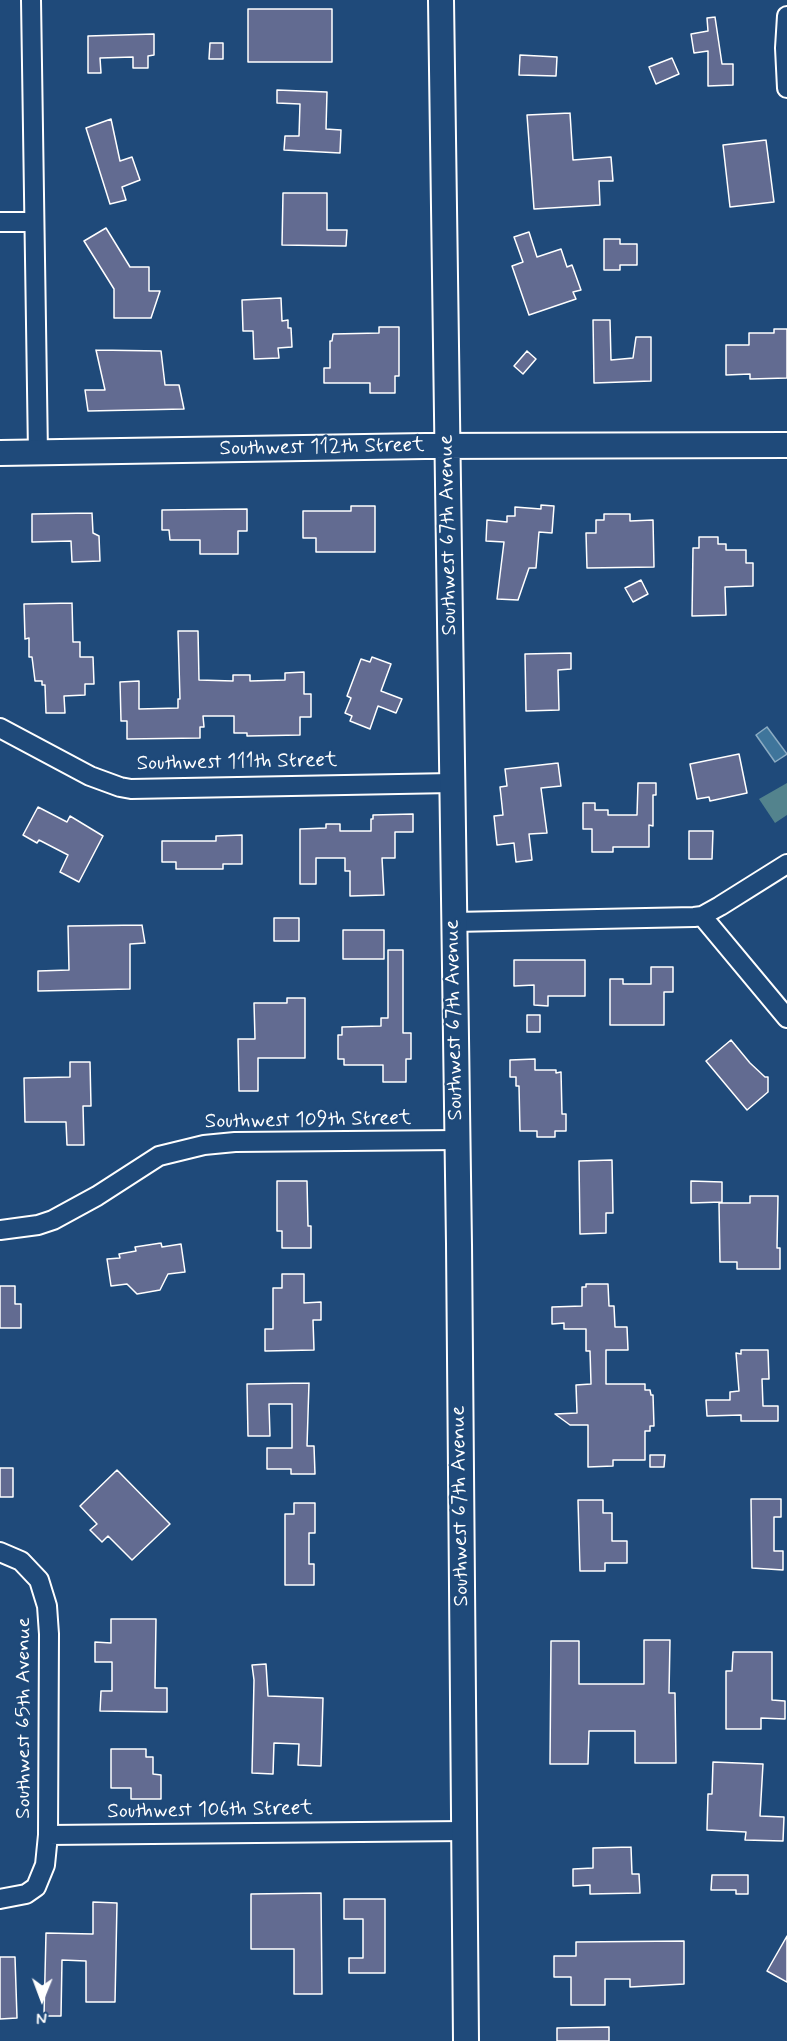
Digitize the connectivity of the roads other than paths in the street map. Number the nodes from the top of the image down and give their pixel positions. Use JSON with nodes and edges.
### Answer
{"nodes":[{"id":1,"x":32,"y":0,"type":"edge"},
{"id":2,"x":441,"y":0,"type":"edge"},
{"id":3,"x":787,"y":16,"type":"edge"},
{"id":4,"x":787,"y":87,"type":"edge"},
{"id":5,"x":0,"y":222,"type":"edge"},
{"id":6,"x":34,"y":222,"type":"junction"},
{"id":7,"x":787,"y":445,"type":"edge"},
{"id":8,"x":448,"y":447,"type":"junction"},
{"id":9,"x":0,"y":453,"type":"edge"},
{"id":10,"x":38,"y":453,"type":"junction"},
{"id":11,"x":0,"y":728,"type":"edge"},
{"id":12,"x":452,"y":783,"type":"junction"},
{"id":13,"x":787,"y":864,"type":"edge"},
{"id":14,"x":702,"y":916,"type":"junction"},
{"id":15,"x":454,"y":922,"type":"junction"},
{"id":16,"x":787,"y":1018,"type":"edge"},
{"id":17,"x":457,"y":1140,"type":"junction"},
{"id":18,"x":0,"y":1230,"type":"edge"},
{"id":19,"x":0,"y":1552,"type":"edge"},
{"id":20,"x":465,"y":1831,"type":"junction"},
{"id":21,"x":48,"y":1835,"type":"junction"},
{"id":22,"x":0,"y":1899,"type":"edge"},
{"id":23,"x":466,"y":2041,"type":"edge"}],
"edges":[{"from":1,"to":6,"type":"street"},
{"from":2,"to":8,"type":"main road","name":"Southwest 67th Avenue"},
{"from":3,"to":4,"type":"street"},
{"from":5,"to":6,"type":"street"},
{"from":6,"to":10,"type":"street"},
{"from":7,"to":8,"type":"main road","name":"Southwest 112th Street"},
{"from":8,"to":10,"type":"main road","name":"Southwest 112th Street"},
{"from":8,"to":12,"type":"main road","name":"Southwest 67th Avenue"},
{"from":9,"to":10,"type":"main road","name":"Southwest 112th Street"},
{"from":11,"to":12,"type":"street","name":"Southwest 111th Street"},
{"from":12,"to":15,"type":"main road","name":"Southwest 67th Avenue"},
{"from":13,"to":14,"type":"street"},
{"from":14,"to":15,"type":"street"},
{"from":14,"to":16,"type":"street"},
{"from":15,"to":17,"type":"main road","name":"Southwest 67th Avenue"},
{"from":17,"to":18,"type":"street","name":"Southwest 109th Street"},
{"from":17,"to":20,"type":"main road","name":"Southwest 67th Avenue"},
{"from":19,"to":21,"type":"street","name":"Southwest 65th Avenue"},
{"from":20,"to":21,"type":"street","name":"Southwest 106th Street"},
{"from":20,"to":23,"type":"main road","name":"Southwest 67th Avenue"},
{"from":21,"to":22,"type":"street"}]}
